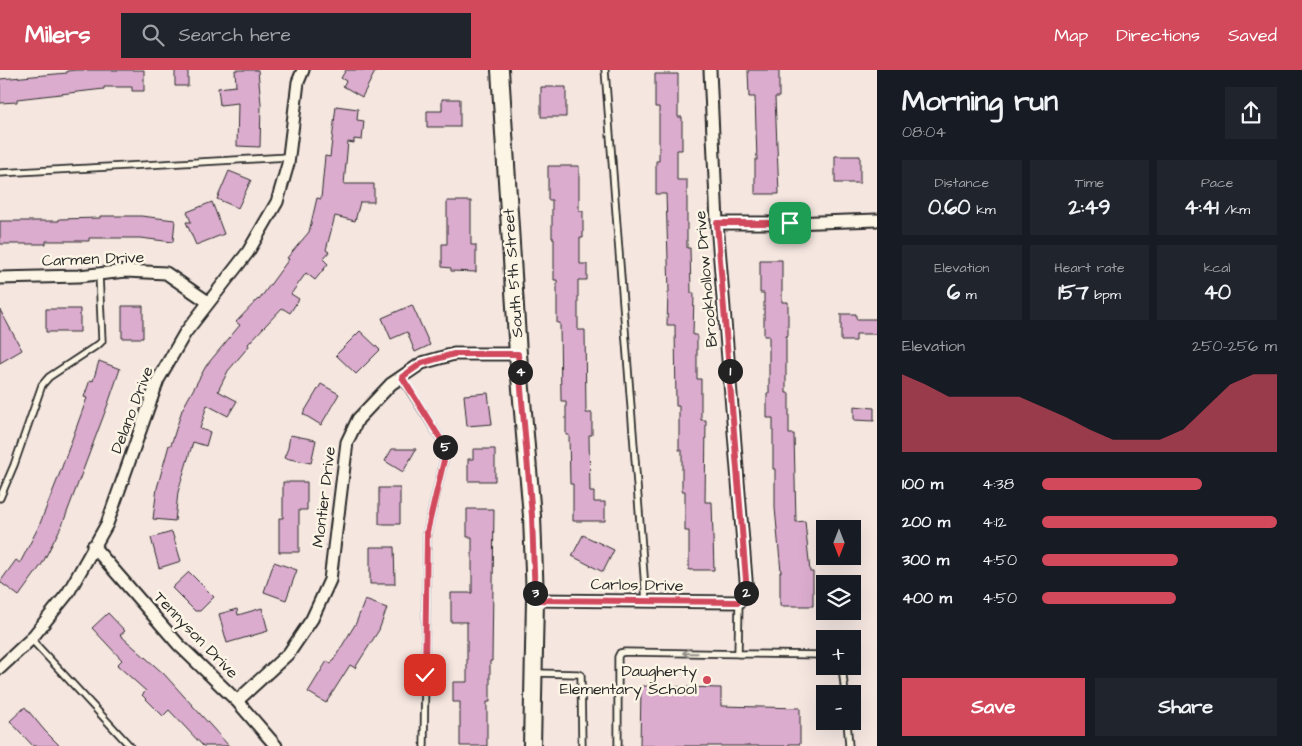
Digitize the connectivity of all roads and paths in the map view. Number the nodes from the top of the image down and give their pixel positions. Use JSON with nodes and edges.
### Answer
{"nodes":[{"id":1,"x":303,"y":70,"type":"edge"},
{"id":2,"x":500,"y":70,"type":"edge"},
{"id":3,"x":605,"y":70,"type":"edge"},
{"id":4,"x":710,"y":70,"type":"edge"},
{"id":5,"x":289,"y":157,"type":"junction"},
{"id":6,"x":0,"y":174,"type":"edge"},
{"id":7,"x":877,"y":220,"type":"edge"},
{"id":8,"x":717,"y":223,"type":"junction"},
{"id":9,"x":99,"y":274,"type":"junction"},
{"id":10,"x":0,"y":278,"type":"edge"},
{"id":11,"x":208,"y":302,"type":"junction"},
{"id":12,"x":518,"y":354,"type":"junction"},
{"id":13,"x":402,"y":377,"type":"junction"},
{"id":14,"x":0,"y":498,"type":"edge"},
{"id":15,"x":93,"y":546,"type":"junction"},
{"id":16,"x":535,"y":600,"type":"junction"},
{"id":17,"x":646,"y":601,"type":"junction"},
{"id":18,"x":739,"y":602,"type":"junction"},
{"id":19,"x":31,"y":639,"type":"junction"},
{"id":20,"x":738,"y":654,"type":"junction"},
{"id":21,"x":816,"y":655,"type":"edge"},
{"id":22,"x":0,"y":668,"type":"edge"},
{"id":23,"x":534,"y":673,"type":"junction"},
{"id":24,"x":237,"y":701,"type":"junction"},
{"id":25,"x":848,"y":730,"type":"edge"},
{"id":26,"x":130,"y":746,"type":"edge"},
{"id":27,"x":276,"y":746,"type":"edge"},
{"id":28,"x":424,"y":746,"type":"edge"},
{"id":29,"x":532,"y":746,"type":"edge"},
{"id":30,"x":582,"y":746,"type":"edge"},
{"id":31,"x":618,"y":746,"type":"edge"},
{"id":32,"x":849,"y":746,"type":"edge"}],
"edges":[{"from":1,"to":5,"type":"street","name":"Delano Drive"},
{"from":2,"to":12,"type":"street","name":"South 5th Street"},
{"from":3,"to":17,"type":"lane"},
{"from":4,"to":8,"type":"street","name":"Brookhollow Drive"},
{"from":5,"to":6,"type":"lane"},
{"from":5,"to":11,"type":"street","name":"Delano Drive"},
{"from":7,"to":8,"type":"street"},
{"from":8,"to":18,"type":"street","name":"Brookhollow Drive"},
{"from":9,"to":10,"type":"street","name":"Carmen Drive"},
{"from":9,"to":11,"type":"street","name":"Carmen Drive"},
{"from":9,"to":14,"type":"lane"},
{"from":11,"to":15,"type":"street","name":"Delano Drive"},
{"from":12,"to":13,"type":"street","name":"Montier Drive"},
{"from":12,"to":16,"type":"street","name":"South 5th Street"},
{"from":13,"to":24,"type":"street","name":"Montier Drive"},
{"from":13,"to":28,"type":"lane"},
{"from":15,"to":19,"type":"street","name":"Delano Drive"},
{"from":15,"to":24,"type":"street","name":"Tennyson Drive"},
{"from":16,"to":17,"type":"street","name":"Carlos Drive"},
{"from":16,"to":23,"type":"street","name":"South 5th Street"},
{"from":17,"to":18,"type":"street","name":"Carlos Drive"},
{"from":18,"to":20,"type":"lane"},
{"from":19,"to":22,"type":"street","name":"Delano Drive"},
{"from":19,"to":26,"type":"lane"},
{"from":20,"to":21,"type":"lane"},
{"from":20,"to":31,"type":"lane","one_way":true},
{"from":23,"to":29,"type":"street","name":"South 5th Street"},
{"from":23,"to":30,"type":"lane"},
{"from":24,"to":27,"type":"street","name":"Tennyson Drive"},
{"from":25,"to":32,"type":"lane"}]}
